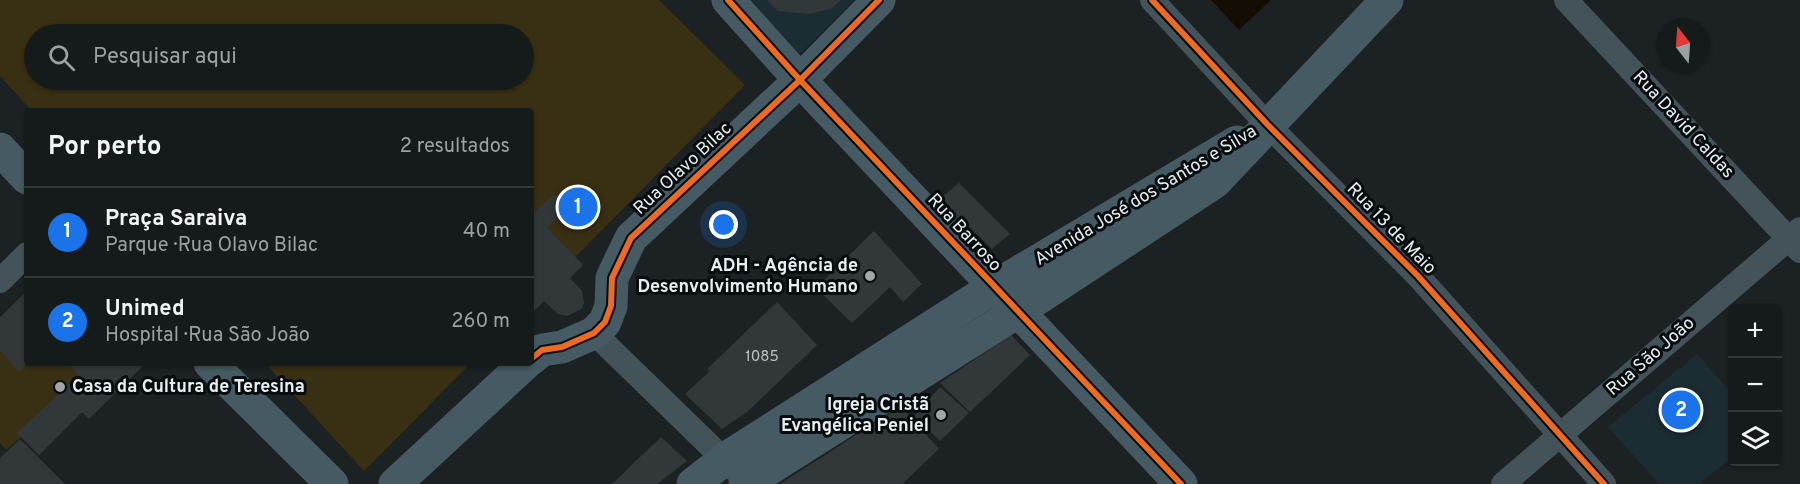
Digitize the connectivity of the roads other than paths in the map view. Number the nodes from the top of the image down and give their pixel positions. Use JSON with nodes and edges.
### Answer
{"nodes":[{"id":1,"x":728,"y":0,"type":"edge"},
{"id":2,"x":879,"y":0,"type":"edge"},
{"id":3,"x":1152,"y":0,"type":"edge"},
{"id":4,"x":1387,"y":0,"type":"edge"},
{"id":5,"x":1566,"y":0,"type":"edge"},
{"id":6,"x":800,"y":80,"type":"junction"},
{"id":7,"x":1267,"y":124,"type":"junction"},
{"id":8,"x":0,"y":149,"type":"edge"},
{"id":9,"x":24,"y":175,"type":"edge"},
{"id":10,"x":1796,"y":239,"type":"edge"},
{"id":11,"x":24,"y":257,"type":"edge"},
{"id":12,"x":0,"y":281,"type":"edge"},
{"id":13,"x":994,"y":287,"type":"junction"},
{"id":14,"x":1017,"y":312,"type":"junction"},
{"id":15,"x":594,"y":333,"type":"junction"},
{"id":16,"x":534,"y":357,"type":"edge"},
{"id":17,"x":213,"y":366,"type":"edge"},
{"id":18,"x":523,"y":366,"type":"edge"},
{"id":19,"x":1560,"y":436,"type":"junction"},
{"id":20,"x":725,"y":459,"type":"junction"},
{"id":21,"x":332,"y":484,"type":"edge"},
{"id":22,"x":395,"y":484,"type":"edge"},
{"id":23,"x":693,"y":484,"type":"edge"},
{"id":24,"x":747,"y":484,"type":"edge"},
{"id":25,"x":1181,"y":484,"type":"edge"},
{"id":26,"x":1503,"y":484,"type":"edge"},
{"id":27,"x":1604,"y":484,"type":"edge"}],
"edges":[{"from":1,"to":6,"type":"street","name":"Rua Barroso"},
{"from":2,"to":6,"type":"street","name":"Rua Olavo Bilac"},
{"from":3,"to":7,"type":"street","name":"Rua 13 de Maio"},
{"from":4,"to":7,"type":"street","name":"Avenida José dos Santos e Silva"},
{"from":5,"to":10,"type":"street","name":"Rua David Caldas"},
{"from":6,"to":13,"type":"street","name":"Rua Barroso"},
{"from":6,"to":15,"type":"street","name":"Rua Olavo Bilac"},
{"from":7,"to":13,"type":"street","name":"Avenida José dos Santos e Silva"},
{"from":7,"to":14,"type":"street","name":"Avenida José dos Santos e Silva"},
{"from":7,"to":19,"type":"street","name":"Rua 13 de Maio"},
{"from":8,"to":9,"type":"street"},
{"from":10,"to":19,"type":"street","name":"Rua São João"},
{"from":11,"to":12,"type":"street"},
{"from":13,"to":14,"type":"street","name":"Rua Barroso"},
{"from":13,"to":20,"type":"street","name":"Avenida José dos Santos e Silva"},
{"from":14,"to":24,"type":"street","name":"Avenida José dos Santos e Silva"},
{"from":14,"to":25,"type":"street","name":"Rua Barroso"},
{"from":15,"to":16,"type":"street"},
{"from":15,"to":20,"type":"street"},
{"from":17,"to":21,"type":"street"},
{"from":18,"to":22,"type":"street"},
{"from":19,"to":26,"type":"street","name":"Rua São João"},
{"from":19,"to":27,"type":"street","name":"Rua 13 de Maio"},
{"from":20,"to":23,"type":"street","name":"Avenida José dos Santos e Silva"},
{"from":20,"to":24,"type":"street"}]}
